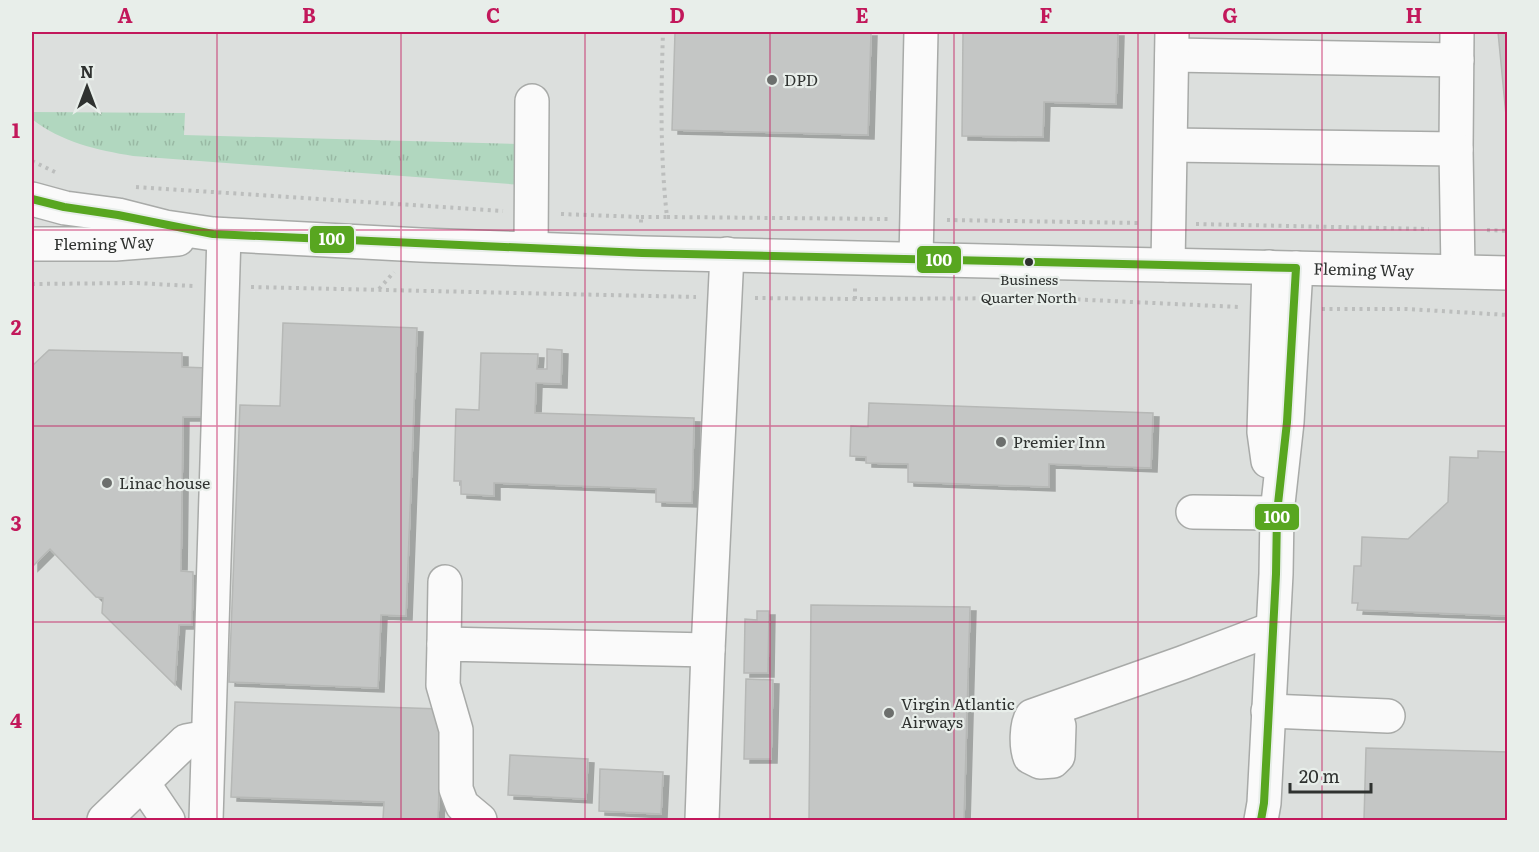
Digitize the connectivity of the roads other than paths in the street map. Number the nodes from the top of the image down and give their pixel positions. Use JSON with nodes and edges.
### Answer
{"nodes":[{"id":1,"x":921,"y":32,"type":"edge"},
{"id":2,"x":1172,"y":43,"type":"edge"},
{"id":3,"x":1457,"y":46,"type":"edge"},
{"id":4,"x":532,"y":101,"type":"dead end"},
{"id":5,"x":1171,"y":145,"type":"junction"},
{"id":6,"x":1456,"y":149,"type":"junction"},
{"id":7,"x":32,"y":199,"type":"edge"},
{"id":8,"x":218,"y":234,"type":"junction"},
{"id":9,"x":32,"y":244,"type":"edge"},
{"id":10,"x":531,"y":249,"type":"junction"},
{"id":11,"x":727,"y":254,"type":"junction"},
{"id":12,"x":916,"y":259,"type":"junction"},
{"id":13,"x":1168,"y":265,"type":"junction"},
{"id":14,"x":1283,"y":268,"type":"junction"},
{"id":15,"x":1458,"y":271,"type":"junction"},
{"id":16,"x":1508,"y":273,"type":"edge"},
{"id":17,"x":1193,"y":512,"type":"dead end"},
{"id":18,"x":1277,"y":513,"type":"junction"},
{"id":19,"x":445,"y":582,"type":"dead end"},
{"id":20,"x":1272,"y":628,"type":"junction"},
{"id":21,"x":444,"y":644,"type":"junction"},
{"id":22,"x":708,"y":650,"type":"junction"},
{"id":23,"x":1053,"y":709,"type":"dead end"},
{"id":24,"x":1268,"y":711,"type":"junction"},
{"id":25,"x":1388,"y":716,"type":"dead end"},
{"id":26,"x":208,"y":737,"type":"junction"},
{"id":27,"x":142,"y":783,"type":"junction"},
{"id":28,"x":1264,"y":815,"type":"edge"},
{"id":29,"x":104,"y":820,"type":"edge"},
{"id":30,"x":168,"y":820,"type":"edge"},
{"id":31,"x":206,"y":820,"type":"edge"},
{"id":32,"x":480,"y":820,"type":"edge"},
{"id":33,"x":702,"y":820,"type":"edge"}],
"edges":[{"from":1,"to":12,"type":"street"},
{"from":2,"to":3,"type":"street"},
{"from":2,"to":5,"type":"street"},
{"from":3,"to":6,"type":"street"},
{"from":4,"to":10,"type":"street"},
{"from":5,"to":6,"type":"street"},
{"from":5,"to":13,"type":"street"},
{"from":6,"to":15,"type":"street"},
{"from":7,"to":8,"type":"street","name":"Fleming Way"},
{"from":8,"to":9,"type":"street","name":"Fleming Way"},
{"from":8,"to":10,"type":"street","name":"Fleming Way"},
{"from":8,"to":26,"type":"street"},
{"from":10,"to":11,"type":"street","name":"Fleming Way"},
{"from":11,"to":12,"type":"street","name":"Fleming Way"},
{"from":11,"to":22,"type":"street"},
{"from":12,"to":13,"type":"street","name":"Fleming Way"},
{"from":13,"to":14,"type":"street","name":"Fleming Way"},
{"from":14,"to":15,"type":"street","name":"Fleming Way"},
{"from":14,"to":18,"type":"street"},
{"from":15,"to":16,"type":"street","name":"Fleming Way"},
{"from":17,"to":18,"type":"street"},
{"from":18,"to":20,"type":"street"},
{"from":19,"to":21,"type":"street"},
{"from":20,"to":23,"type":"street"},
{"from":20,"to":24,"type":"street"},
{"from":21,"to":22,"type":"street"},
{"from":21,"to":32,"type":"street"},
{"from":22,"to":33,"type":"street"},
{"from":24,"to":25,"type":"street"},
{"from":24,"to":28,"type":"street"},
{"from":26,"to":27,"type":"street"},
{"from":26,"to":31,"type":"street"},
{"from":27,"to":29,"type":"street"},
{"from":27,"to":30,"type":"street"}]}
